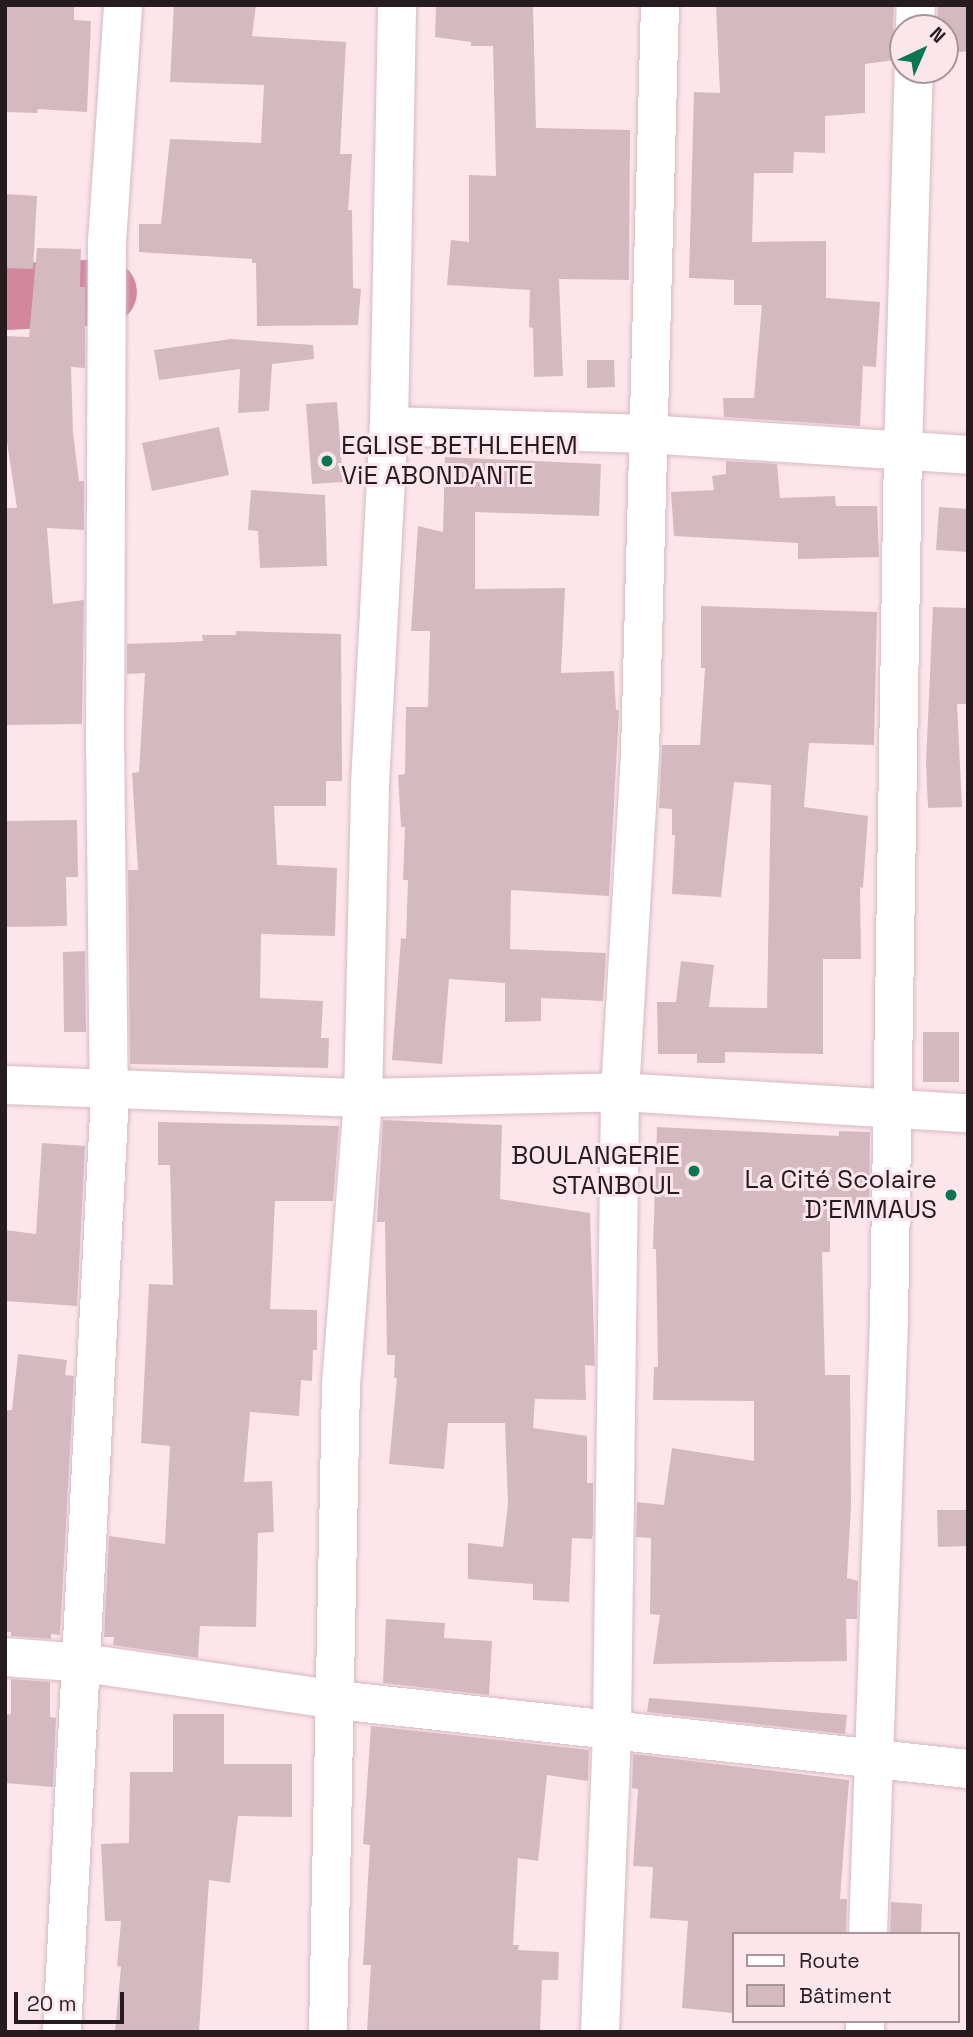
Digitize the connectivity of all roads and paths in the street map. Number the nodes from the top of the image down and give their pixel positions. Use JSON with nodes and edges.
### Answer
{"nodes":[{"id":1,"x":123,"y":5,"type":"edge"},
{"id":2,"x":397,"y":5,"type":"edge"},
{"id":3,"x":660,"y":5,"type":"edge"},
{"id":4,"x":914,"y":84,"type":"edge"},
{"id":5,"x":388,"y":426,"type":"junction"},
{"id":6,"x":646,"y":435,"type":"junction"},
{"id":7,"x":903,"y":453,"type":"junction"},
{"id":8,"x":968,"y":455,"type":"edge"},
{"id":9,"x":5,"y":1085,"type":"edge"},
{"id":10,"x":109,"y":1090,"type":"junction"},
{"id":11,"x":620,"y":1092,"type":"junction"},
{"id":12,"x":363,"y":1098,"type":"junction"},
{"id":13,"x":894,"y":1109,"type":"junction"},
{"id":14,"x":968,"y":1113,"type":"edge"},
{"id":15,"x":5,"y":1657,"type":"edge"},
{"id":16,"x":84,"y":1663,"type":"junction"},
{"id":17,"x":337,"y":1700,"type":"junction"},
{"id":18,"x":612,"y":1730,"type":"junction"},
{"id":19,"x":875,"y":1758,"type":"junction"},
{"id":20,"x":968,"y":1769,"type":"edge"},
{"id":21,"x":868,"y":1932,"type":"edge"},
{"id":22,"x":62,"y":2032,"type":"edge"},
{"id":23,"x":328,"y":2032,"type":"edge"},
{"id":24,"x":600,"y":2032,"type":"edge"}],
"edges":[{"from":1,"to":10,"type":"street"},
{"from":2,"to":5,"type":"street"},
{"from":3,"to":6,"type":"street"},
{"from":4,"to":7,"type":"street"},
{"from":5,"to":6,"type":"street"},
{"from":5,"to":12,"type":"street"},
{"from":6,"to":7,"type":"street"},
{"from":6,"to":11,"type":"street"},
{"from":7,"to":8,"type":"street"},
{"from":7,"to":13,"type":"street"},
{"from":9,"to":10,"type":"street"},
{"from":10,"to":12,"type":"street"},
{"from":10,"to":16,"type":"street"},
{"from":11,"to":12,"type":"street"},
{"from":11,"to":13,"type":"street"},
{"from":11,"to":18,"type":"street"},
{"from":12,"to":17,"type":"street"},
{"from":13,"to":14,"type":"street"},
{"from":13,"to":19,"type":"street"},
{"from":15,"to":16,"type":"street"},
{"from":16,"to":17,"type":"street"},
{"from":16,"to":22,"type":"street"},
{"from":17,"to":18,"type":"street"},
{"from":17,"to":23,"type":"street"},
{"from":18,"to":19,"type":"street"},
{"from":18,"to":24,"type":"street"},
{"from":19,"to":20,"type":"street"},
{"from":19,"to":21,"type":"street"}]}
